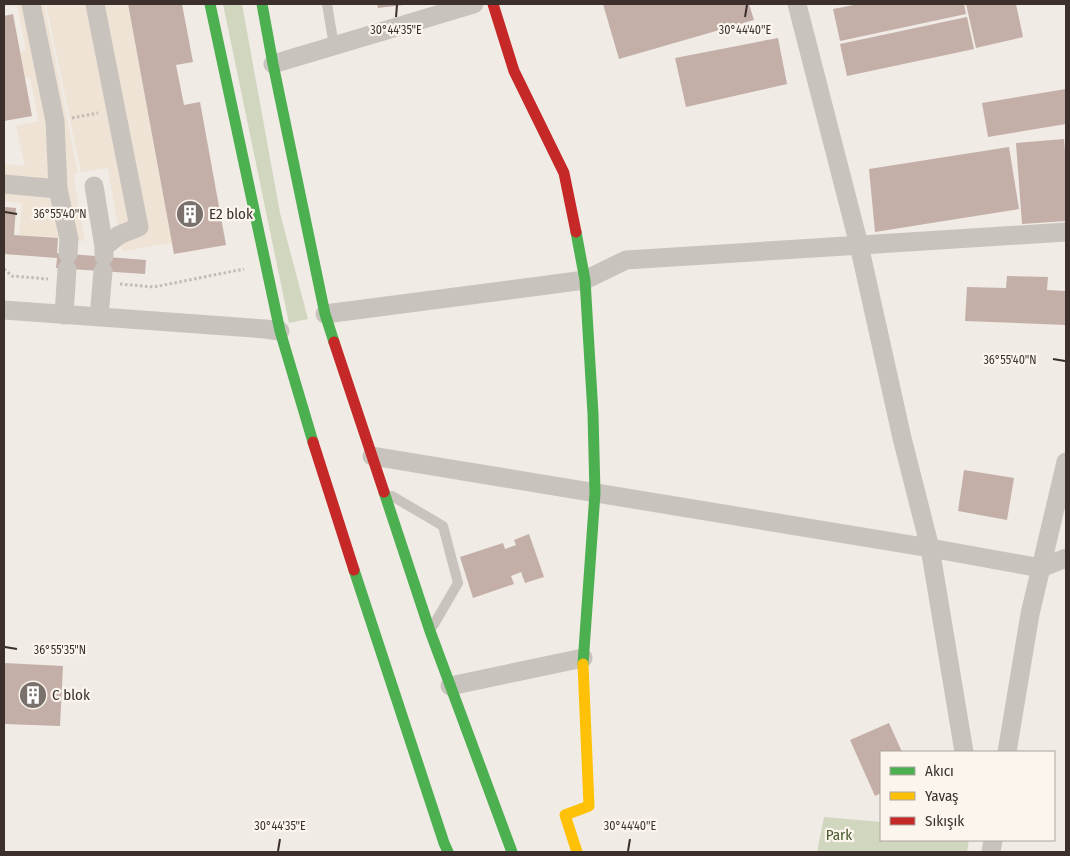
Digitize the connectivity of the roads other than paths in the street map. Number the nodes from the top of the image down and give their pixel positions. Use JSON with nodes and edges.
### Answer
{"nodes":[{"id":1,"x":31,"y":4,"type":"edge"},
{"id":2,"x":96,"y":4,"type":"edge"},
{"id":3,"x":210,"y":4,"type":"edge"},
{"id":4,"x":262,"y":4,"type":"edge"},
{"id":5,"x":327,"y":4,"type":"edge"},
{"id":6,"x":474,"y":4,"type":"edge"},
{"id":7,"x":493,"y":4,"type":"edge"},
{"id":8,"x":797,"y":4,"type":"edge"},
{"id":9,"x":334,"y":46,"type":"junction"},
{"id":10,"x":273,"y":64,"type":"junction"},
{"id":11,"x":4,"y":184,"type":"edge"},
{"id":12,"x":94,"y":186,"type":"dead end"},
{"id":13,"x":58,"y":189,"type":"junction"},
{"id":14,"x":1066,"y":232,"type":"edge"},
{"id":15,"x":859,"y":245,"type":"junction"},
{"id":16,"x":103,"y":264,"type":"junction"},
{"id":17,"x":584,"y":280,"type":"junction"},
{"id":18,"x":4,"y":310,"type":"edge"},
{"id":19,"x":325,"y":314,"type":"junction"},
{"id":20,"x":64,"y":315,"type":"junction"},
{"id":21,"x":99,"y":317,"type":"junction"},
{"id":22,"x":280,"y":331,"type":"junction"},
{"id":23,"x":372,"y":456,"type":"junction"},
{"id":24,"x":1066,"y":462,"type":"edge"},
{"id":25,"x":384,"y":492,"type":"junction"},
{"id":26,"x":595,"y":493,"type":"junction"},
{"id":27,"x":930,"y":548,"type":"junction"},
{"id":28,"x":1066,"y":558,"type":"edge"},
{"id":29,"x":1041,"y":568,"type":"junction"},
{"id":30,"x":430,"y":631,"type":"junction"},
{"id":31,"x":583,"y":658,"type":"junction"},
{"id":32,"x":450,"y":686,"type":"junction"},
{"id":33,"x":964,"y":751,"type":"edge"},
{"id":34,"x":1007,"y":751,"type":"edge"},
{"id":35,"x":443,"y":849,"type":"edge"},
{"id":36,"x":512,"y":852,"type":"edge"},
{"id":37,"x":577,"y":852,"type":"edge"}],
"edges":[{"from":1,"to":13,"type":"street"},
{"from":2,"to":16,"type":"street"},
{"from":3,"to":22,"type":"main road"},
{"from":4,"to":10,"type":"main road"},
{"from":5,"to":9,"type":"lane"},
{"from":6,"to":9,"type":"street"},
{"from":7,"to":17,"type":"main road"},
{"from":8,"to":15,"type":"street"},
{"from":9,"to":10,"type":"street"},
{"from":10,"to":19,"type":"main road"},
{"from":11,"to":13,"type":"street"},
{"from":12,"to":16,"type":"street"},
{"from":13,"to":20,"type":"street"},
{"from":14,"to":15,"type":"street"},
{"from":15,"to":17,"type":"street"},
{"from":15,"to":27,"type":"street"},
{"from":16,"to":21,"type":"street"},
{"from":17,"to":19,"type":"street"},
{"from":17,"to":26,"type":"main road"},
{"from":18,"to":20,"type":"street"},
{"from":19,"to":23,"type":"main road"},
{"from":20,"to":21,"type":"street"},
{"from":21,"to":22,"type":"street"},
{"from":22,"to":35,"type":"main road"},
{"from":23,"to":25,"type":"main road"},
{"from":23,"to":26,"type":"street"},
{"from":24,"to":29,"type":"street"},
{"from":25,"to":30,"type":"main road"},
{"from":25,"to":30,"type":"lane"},
{"from":26,"to":27,"type":"street"},
{"from":26,"to":31,"type":"main road"},
{"from":27,"to":29,"type":"street"},
{"from":27,"to":33,"type":"street"},
{"from":28,"to":29,"type":"street"},
{"from":29,"to":34,"type":"street"},
{"from":30,"to":32,"type":"main road"},
{"from":31,"to":32,"type":"street"},
{"from":31,"to":37,"type":"main road"},
{"from":32,"to":36,"type":"main road"}]}
